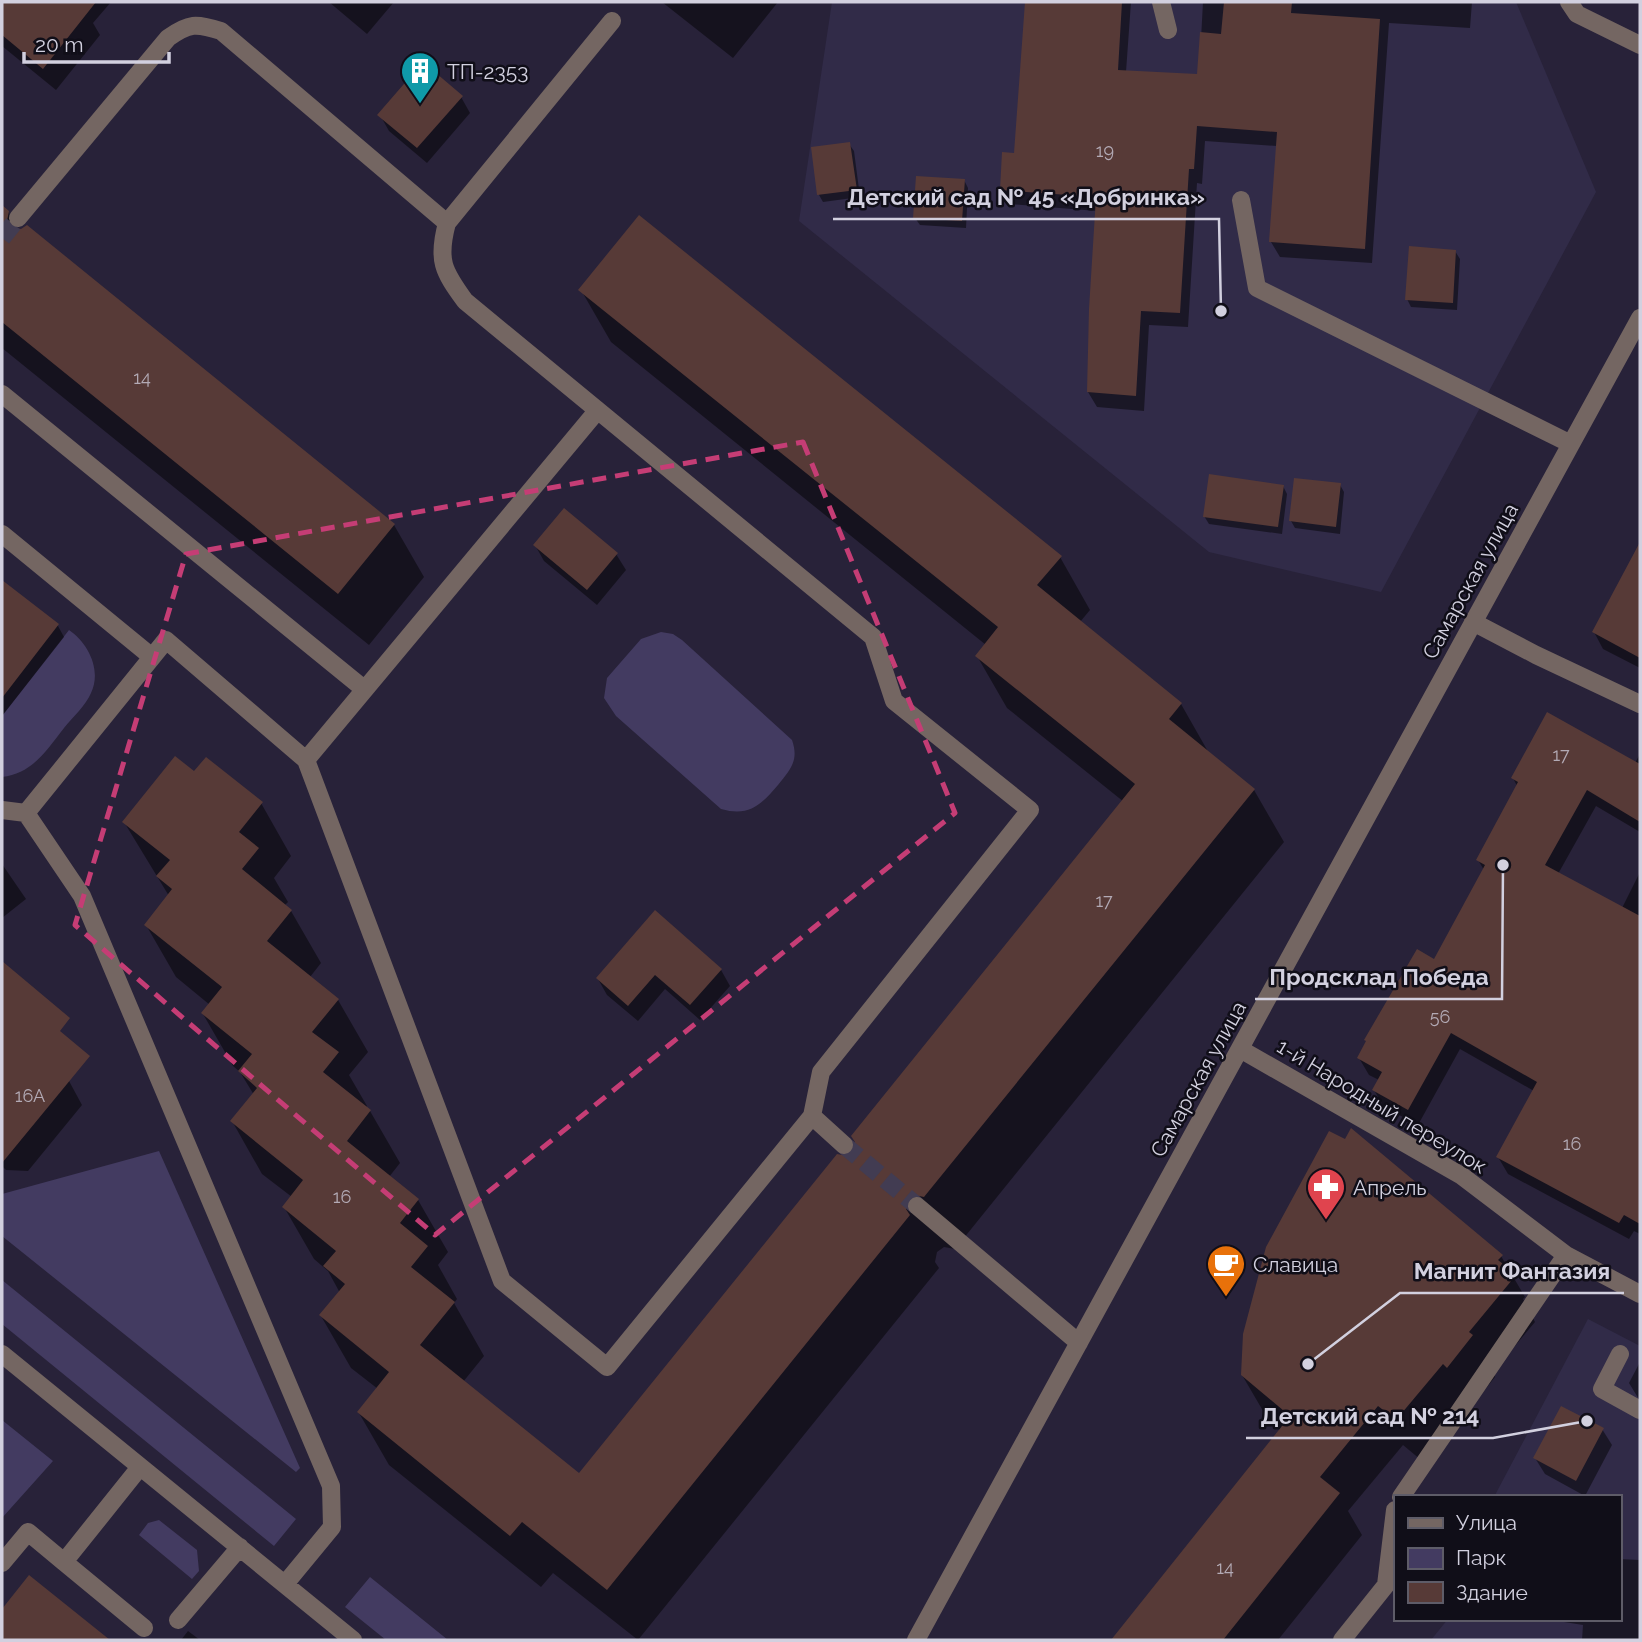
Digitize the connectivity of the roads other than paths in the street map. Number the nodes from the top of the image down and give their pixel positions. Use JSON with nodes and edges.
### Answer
{"nodes":[{"id":1,"x":1161,"y":2,"type":"edge"},
{"id":2,"x":1569,"y":2,"type":"edge"},
{"id":3,"x":612,"y":21,"type":"dead end"},
{"id":4,"x":1168,"y":30,"type":"dead end"},
{"id":5,"x":1640,"y":45,"type":"edge"},
{"id":6,"x":1241,"y":200,"type":"dead end"},
{"id":7,"x":18,"y":218,"type":"tunnel mouth"},
{"id":8,"x":447,"y":223,"type":"junction"},
{"id":9,"x":1640,"y":318,"type":"edge"},
{"id":10,"x":2,"y":394,"type":"edge"},
{"id":11,"x":597,"y":411,"type":"junction"},
{"id":12,"x":1571,"y":444,"type":"junction"},
{"id":13,"x":2,"y":534,"type":"edge"},
{"id":14,"x":1473,"y":622,"type":"junction"},
{"id":15,"x":152,"y":657,"type":"junction"},
{"id":16,"x":364,"y":689,"type":"junction"},
{"id":17,"x":1640,"y":704,"type":"edge"},
{"id":18,"x":306,"y":760,"type":"junction"},
{"id":19,"x":2,"y":810,"type":"edge"},
{"id":20,"x":26,"y":813,"type":"junction"},
{"id":21,"x":1240,"y":1049,"type":"junction"},
{"id":22,"x":812,"y":1116,"type":"junction"},
{"id":23,"x":844,"y":1145,"type":"tunnel mouth"},
{"id":24,"x":917,"y":1206,"type":"tunnel mouth"},
{"id":25,"x":1566,"y":1255,"type":"junction"},
{"id":26,"x":1640,"y":1294,"type":"edge"},
{"id":27,"x":1079,"y":1343,"type":"junction"},
{"id":28,"x":2,"y":1354,"type":"edge"},
{"id":29,"x":1620,"y":1354,"type":"dead end"},
{"id":30,"x":1640,"y":1410,"type":"edge"},
{"id":31,"x":141,"y":1467,"type":"junction"},
{"id":32,"x":1402,"y":1495,"type":"edge"},
{"id":33,"x":1394,"y":1518,"type":"edge"},
{"id":34,"x":240,"y":1548,"type":"junction"},
{"id":35,"x":64,"y":1562,"type":"junction"},
{"id":36,"x":2,"y":1563,"type":"edge"},
{"id":37,"x":285,"y":1584,"type":"junction"},
{"id":38,"x":178,"y":1620,"type":"dead end"},
{"id":39,"x":144,"y":1628,"type":"dead end"},
{"id":40,"x":353,"y":1640,"type":"edge"},
{"id":41,"x":916,"y":1640,"type":"edge"},
{"id":42,"x":1342,"y":1640,"type":"edge"}],
"edges":[{"from":1,"to":4,"type":"street"},
{"from":2,"to":5,"type":"street"},
{"from":3,"to":8,"type":"street"},
{"from":6,"to":12,"type":"street"},
{"from":7,"to":8,"type":"street"},
{"from":8,"to":11,"type":"street"},
{"from":9,"to":12,"type":"street","name":"Самарская улица"},
{"from":10,"to":16,"type":"street"},
{"from":11,"to":16,"type":"street"},
{"from":11,"to":22,"type":"street"},
{"from":12,"to":14,"type":"street","name":"Самарская улица"},
{"from":13,"to":15,"type":"street"},
{"from":14,"to":17,"type":"street"},
{"from":14,"to":21,"type":"street","name":"Самарская улица"},
{"from":15,"to":18,"type":"street"},
{"from":15,"to":20,"type":"street"},
{"from":16,"to":18,"type":"street"},
{"from":18,"to":22,"type":"street"},
{"from":19,"to":20,"type":"street"},
{"from":20,"to":37,"type":"street"},
{"from":21,"to":25,"type":"street","name":"1-й Народный переулок"},
{"from":21,"to":27,"type":"street","name":"Самарская улица"},
{"from":22,"to":23,"type":"street"},
{"from":24,"to":27,"type":"street"},
{"from":25,"to":26,"type":"street","name":"1-й Народный переулок"},
{"from":25,"to":32,"type":"street"},
{"from":27,"to":41,"type":"street","name":"Самарская улица"},
{"from":28,"to":31,"type":"street"},
{"from":29,"to":30,"type":"street"},
{"from":31,"to":34,"type":"street"},
{"from":31,"to":35,"type":"street"},
{"from":33,"to":42,"type":"street"},
{"from":34,"to":37,"type":"street"},
{"from":34,"to":38,"type":"street"},
{"from":35,"to":36,"type":"street"},
{"from":35,"to":39,"type":"street"},
{"from":37,"to":40,"type":"street"}]}
